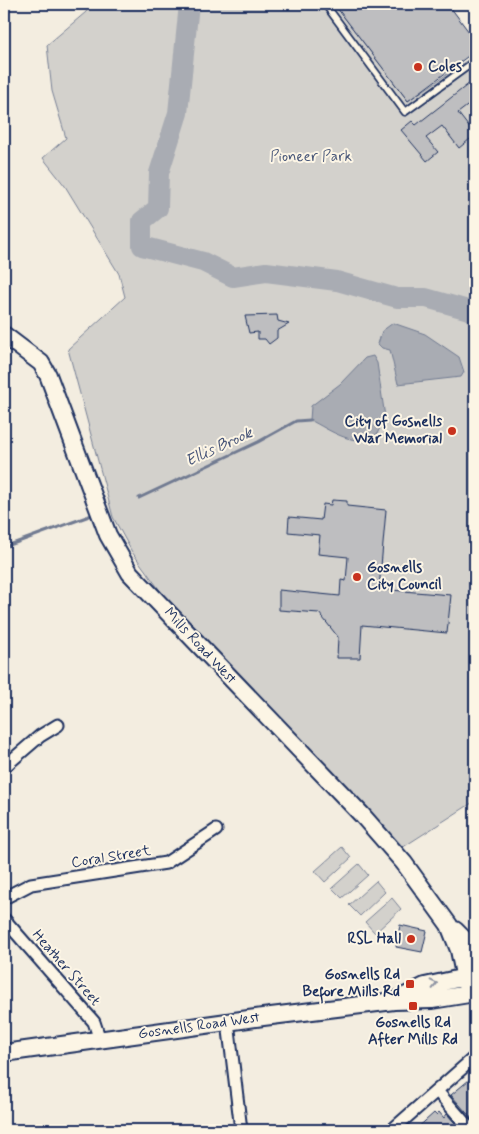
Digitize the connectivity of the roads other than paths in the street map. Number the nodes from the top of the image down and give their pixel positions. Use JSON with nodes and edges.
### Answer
{"nodes":[{"id":1,"x":325,"y":4,"type":"edge"},
{"id":2,"x":475,"y":60,"type":"edge"},
{"id":3,"x":4,"y":335,"type":"edge"},
{"id":4,"x":58,"y":725,"type":"dead end"},
{"id":5,"x":4,"y":768,"type":"edge"},
{"id":6,"x":216,"y":830,"type":"dead end"},
{"id":7,"x":4,"y":898,"type":"edge"},
{"id":8,"x":4,"y":919,"type":"edge"},
{"id":9,"x":449,"y":925,"type":"junction"},
{"id":10,"x":475,"y":956,"type":"edge"},
{"id":11,"x":470,"y":976,"type":"edge"},
{"id":12,"x":472,"y":994,"type":"edge"},
{"id":13,"x":394,"y":1001,"type":"junction"},
{"id":14,"x":228,"y":1022,"type":"junction"},
{"id":15,"x":100,"y":1040,"type":"junction"},
{"id":16,"x":4,"y":1054,"type":"edge"},
{"id":17,"x":475,"y":1057,"type":"edge"},
{"id":18,"x":437,"y":1091,"type":"junction"},
{"id":19,"x":241,"y":1130,"type":"edge"},
{"id":20,"x":392,"y":1130,"type":"edge"},
{"id":21,"x":472,"y":1130,"type":"edge"}],
"edges":[{"from":1,"to":2,"type":"lane"},
{"from":3,"to":9,"type":"main road","name":"Mills Road West"},
{"from":4,"to":5,"type":"street"},
{"from":6,"to":7,"type":"street","name":"Coral Street"},
{"from":8,"to":15,"type":"street","name":"Heather Street"},
{"from":9,"to":10,"type":"main road","name":"Mills Road West"},
{"from":9,"to":11,"type":"main road","name":"Mills Road West"},
{"from":11,"to":12,"type":"main road","name":"Mills Road West"},
{"from":13,"to":11,"type":"main road","name":"Gosnells Road West","one_way":true},
{"from":12,"to":13,"type":"main road","name":"Gosnells Road West"},
{"from":13,"to":14,"type":"main road","name":"Gosnells Road West"},
{"from":14,"to":15,"type":"main road","name":"Gosnells Road West"},
{"from":14,"to":19,"type":"street"},
{"from":15,"to":16,"type":"main road","name":"Gosnells Road West"},
{"from":17,"to":18,"type":"street"},
{"from":18,"to":20,"type":"street"},
{"from":18,"to":21,"type":"street"}]}
